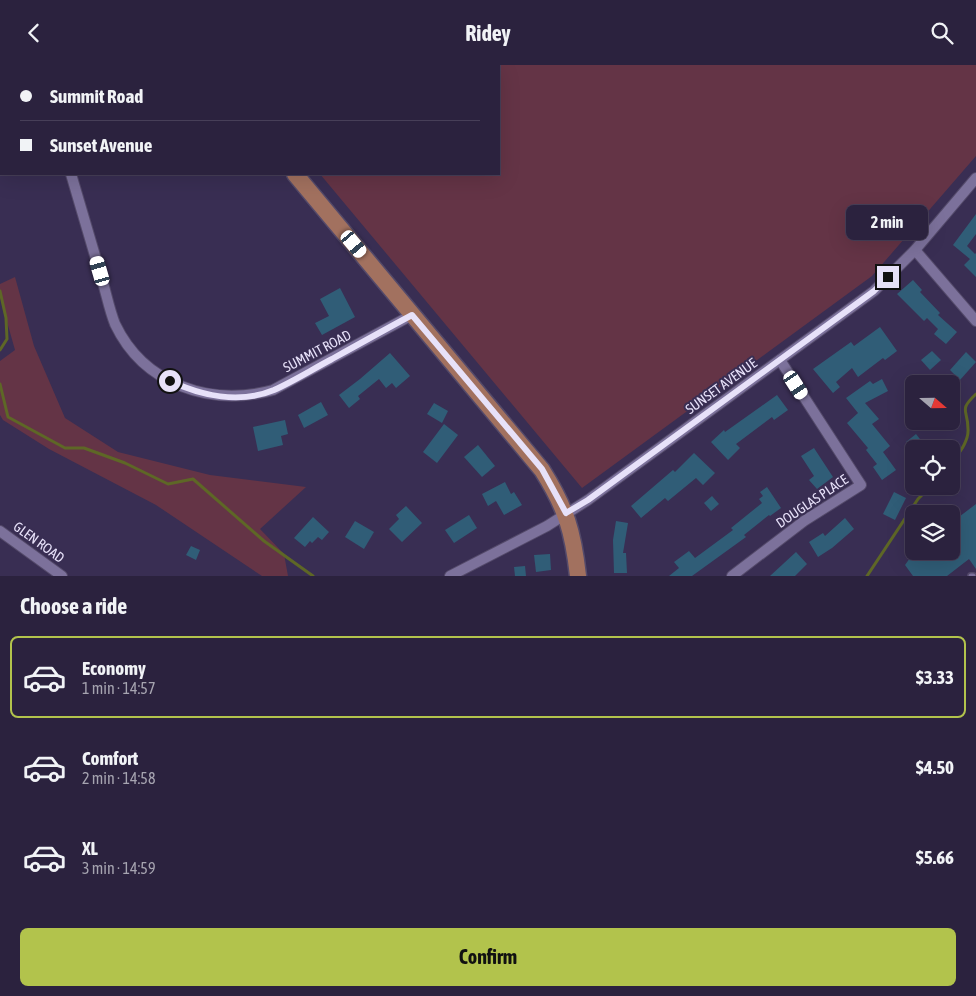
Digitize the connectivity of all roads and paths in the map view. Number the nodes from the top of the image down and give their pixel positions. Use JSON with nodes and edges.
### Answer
{"nodes":[{"id":1,"x":71,"y":175,"type":"edge"},
{"id":2,"x":295,"y":175,"type":"edge"},
{"id":3,"x":976,"y":178,"type":"edge"},
{"id":4,"x":915,"y":250,"type":"junction"},
{"id":5,"x":412,"y":315,"type":"junction"},
{"id":6,"x":976,"y":321,"type":"edge"},
{"id":7,"x":780,"y":360,"type":"junction"},
{"id":8,"x":566,"y":513,"type":"junction"},
{"id":9,"x":0,"y":531,"type":"edge"},
{"id":10,"x":62,"y":576,"type":"edge"},
{"id":11,"x":450,"y":576,"type":"edge"},
{"id":12,"x":578,"y":576,"type":"edge"},
{"id":13,"x":732,"y":576,"type":"edge"}],
"edges":[{"from":1,"to":5,"type":"street","name":"SUMMIT ROAD"},
{"from":2,"to":5,"type":"main road"},
{"from":3,"to":4,"type":"street","name":"SUNSET AVENUE"},
{"from":4,"to":6,"type":"street"},
{"from":4,"to":7,"type":"street","name":"SUNSET AVENUE"},
{"from":5,"to":8,"type":"main road"},
{"from":7,"to":8,"type":"street","name":"SUNSET AVENUE"},
{"from":7,"to":13,"type":"street","name":"DOUGLAS PLACE"},
{"from":8,"to":11,"type":"street","name":"SUNSET AVENUE"},
{"from":8,"to":12,"type":"main road"},
{"from":9,"to":10,"type":"street","name":"GLEN ROAD"}]}
